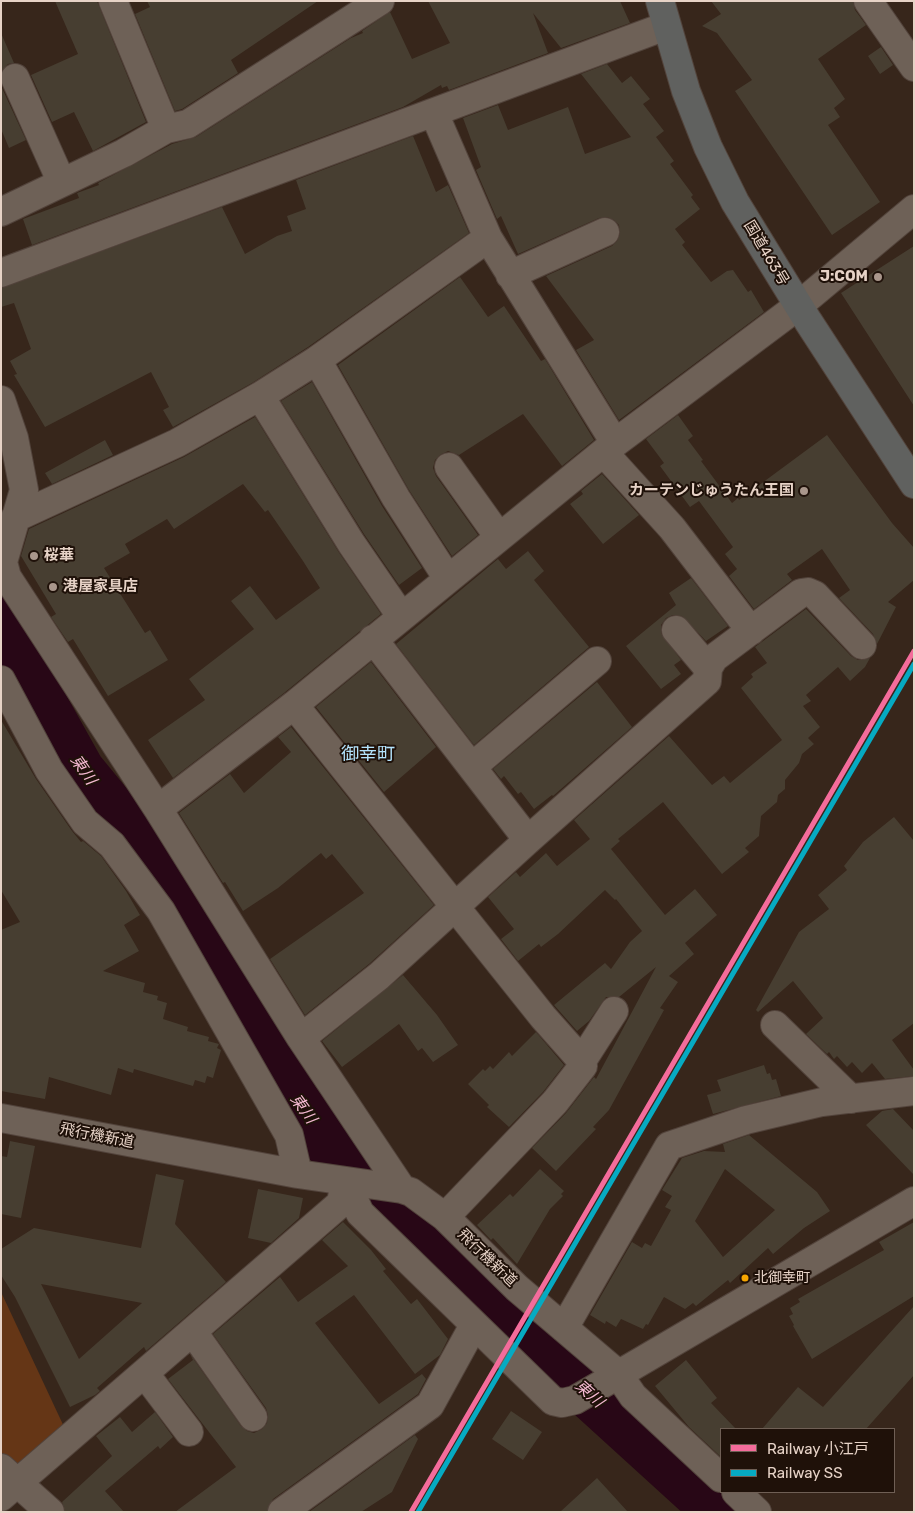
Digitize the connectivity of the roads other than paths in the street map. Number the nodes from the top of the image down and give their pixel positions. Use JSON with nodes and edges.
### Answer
{"nodes":[{"id":1,"x":113,"y":1,"type":"edge"},
{"id":2,"x":380,"y":1,"type":"edge"},
{"id":3,"x":868,"y":1,"type":"edge"},
{"id":4,"x":663,"y":13,"type":"edge"},
{"id":5,"x":914,"y":67,"type":"edge"},
{"id":6,"x":15,"y":78,"type":"dead end"},
{"id":7,"x":434,"y":112,"type":"junction"},
{"id":8,"x":166,"y":130,"type":"junction"},
{"id":9,"x":61,"y":181,"type":"junction"},
{"id":10,"x":914,"y":209,"type":"edge"},
{"id":11,"x":1,"y":212,"type":"edge"},
{"id":12,"x":605,"y":232,"type":"dead end"},
{"id":13,"x":488,"y":238,"type":"junction"},
{"id":14,"x":1,"y":273,"type":"edge"},
{"id":15,"x":510,"y":275,"type":"junction"},
{"id":16,"x":798,"y":306,"type":"junction"},
{"id":17,"x":317,"y":360,"type":"junction"},
{"id":18,"x":260,"y":396,"type":"junction"},
{"id":19,"x":1,"y":400,"type":"edge"},
{"id":20,"x":610,"y":448,"type":"junction"},
{"id":21,"x":449,"y":467,"type":"dead end"},
{"id":22,"x":914,"y":484,"type":"edge"},
{"id":23,"x":15,"y":518,"type":"junction"},
{"id":24,"x":499,"y":538,"type":"junction"},
{"id":25,"x":4,"y":579,"type":"edge"},
{"id":26,"x":448,"y":579,"type":"junction"},
{"id":27,"x":401,"y":616,"type":"junction"},
{"id":28,"x":676,"y":630,"type":"dead end"},
{"id":29,"x":750,"y":631,"type":"junction"},
{"id":30,"x":373,"y":639,"type":"junction"},
{"id":31,"x":862,"y":645,"type":"dead end"},
{"id":32,"x":598,"y":661,"type":"dead end"},
{"id":33,"x":708,"y":668,"type":"junction"},
{"id":34,"x":1,"y":680,"type":"edge"},
{"id":35,"x":294,"y":705,"type":"junction"},
{"id":36,"x":473,"y":766,"type":"junction"},
{"id":37,"x":158,"y":809,"type":"junction"},
{"id":38,"x":528,"y":840,"type":"junction"},
{"id":39,"x":455,"y":907,"type":"junction"},
{"id":40,"x":614,"y":1011,"type":"dead end"},
{"id":41,"x":775,"y":1025,"type":"dead end"},
{"id":42,"x":301,"y":1038,"type":"junction"},
{"id":43,"x":582,"y":1061,"type":"junction"},
{"id":44,"x":914,"y":1092,"type":"edge"},
{"id":45,"x":851,"y":1099,"type":"junction"},
{"id":46,"x":1,"y":1118,"type":"edge"},
{"id":47,"x":298,"y":1174,"type":"junction"},
{"id":48,"x":348,"y":1182,"type":"junction"},
{"id":49,"x":398,"y":1188,"type":"junction"},
{"id":50,"x":914,"y":1201,"type":"edge"},
{"id":51,"x":445,"y":1217,"type":"junction"},
{"id":52,"x":474,"y":1325,"type":"junction"},
{"id":53,"x":564,"y":1328,"type":"junction"},
{"id":54,"x":193,"y":1332,"type":"junction"},
{"id":55,"x":145,"y":1374,"type":"junction"},
{"id":56,"x":613,"y":1377,"type":"junction"},
{"id":57,"x":253,"y":1417,"type":"dead end"},
{"id":58,"x":189,"y":1432,"type":"dead end"},
{"id":59,"x":720,"y":1477,"type":"edge"},
{"id":60,"x":7,"y":1483,"type":"edge"},
{"id":61,"x":737,"y":1493,"type":"edge"},
{"id":62,"x":50,"y":1512,"type":"edge"},
{"id":63,"x":282,"y":1512,"type":"edge"},
{"id":64,"x":757,"y":1512,"type":"edge"}],
"edges":[{"from":1,"to":8,"type":"street"},
{"from":2,"to":8,"type":"street"},
{"from":3,"to":5,"type":"street"},
{"from":4,"to":7,"type":"street"},
{"from":4,"to":16,"type":"highway","name":"国道463号"},
{"from":6,"to":9,"type":"street"},
{"from":7,"to":13,"type":"street"},
{"from":7,"to":14,"type":"street"},
{"from":8,"to":9,"type":"street"},
{"from":9,"to":11,"type":"street"},
{"from":10,"to":16,"type":"street"},
{"from":12,"to":15,"type":"street"},
{"from":13,"to":15,"type":"street"},
{"from":13,"to":17,"type":"street"},
{"from":15,"to":20,"type":"street"},
{"from":16,"to":20,"type":"street"},
{"from":16,"to":22,"type":"highway","name":"国道463号"},
{"from":17,"to":18,"type":"street"},
{"from":17,"to":26,"type":"street"},
{"from":18,"to":23,"type":"street"},
{"from":18,"to":27,"type":"street"},
{"from":19,"to":23,"type":"street"},
{"from":20,"to":24,"type":"street"},
{"from":20,"to":29,"type":"street"},
{"from":21,"to":24,"type":"street"},
{"from":23,"to":25,"type":"street"},
{"from":24,"to":26,"type":"street"},
{"from":25,"to":37,"type":"street"},
{"from":26,"to":27,"type":"street"},
{"from":27,"to":30,"type":"street"},
{"from":28,"to":33,"type":"street"},
{"from":29,"to":31,"type":"street"},
{"from":29,"to":33,"type":"street"},
{"from":30,"to":35,"type":"street"},
{"from":30,"to":36,"type":"street"},
{"from":32,"to":36,"type":"street"},
{"from":33,"to":38,"type":"street"},
{"from":34,"to":47,"type":"street"},
{"from":35,"to":37,"type":"street"},
{"from":35,"to":39,"type":"street"},
{"from":36,"to":38,"type":"street"},
{"from":37,"to":42,"type":"street"},
{"from":38,"to":39,"type":"street"},
{"from":39,"to":42,"type":"street"},
{"from":39,"to":43,"type":"street"},
{"from":40,"to":43,"type":"street"},
{"from":41,"to":45,"type":"street"},
{"from":42,"to":49,"type":"street"},
{"from":43,"to":51,"type":"street"},
{"from":44,"to":45,"type":"street"},
{"from":45,"to":53,"type":"street"},
{"from":46,"to":47,"type":"street","name":"飛行機新道"},
{"from":47,"to":48,"type":"street","name":"飛行機新道"},
{"from":48,"to":49,"type":"street","name":"飛行機新道"},
{"from":48,"to":52,"type":"street"},
{"from":48,"to":54,"type":"street"},
{"from":49,"to":51,"type":"street","name":"飛行機新道"},
{"from":50,"to":56,"type":"street"},
{"from":51,"to":53,"type":"street","name":"飛行機新道"},
{"from":52,"to":56,"type":"street"},
{"from":52,"to":63,"type":"street"},
{"from":53,"to":56,"type":"street","name":"飛行機新道"},
{"from":54,"to":55,"type":"street"},
{"from":54,"to":57,"type":"street"},
{"from":55,"to":58,"type":"street"},
{"from":55,"to":60,"type":"street"},
{"from":56,"to":59,"type":"street","name":"飛行機新道"},
{"from":60,"to":62,"type":"street"},
{"from":61,"to":64,"type":"street"}]}
